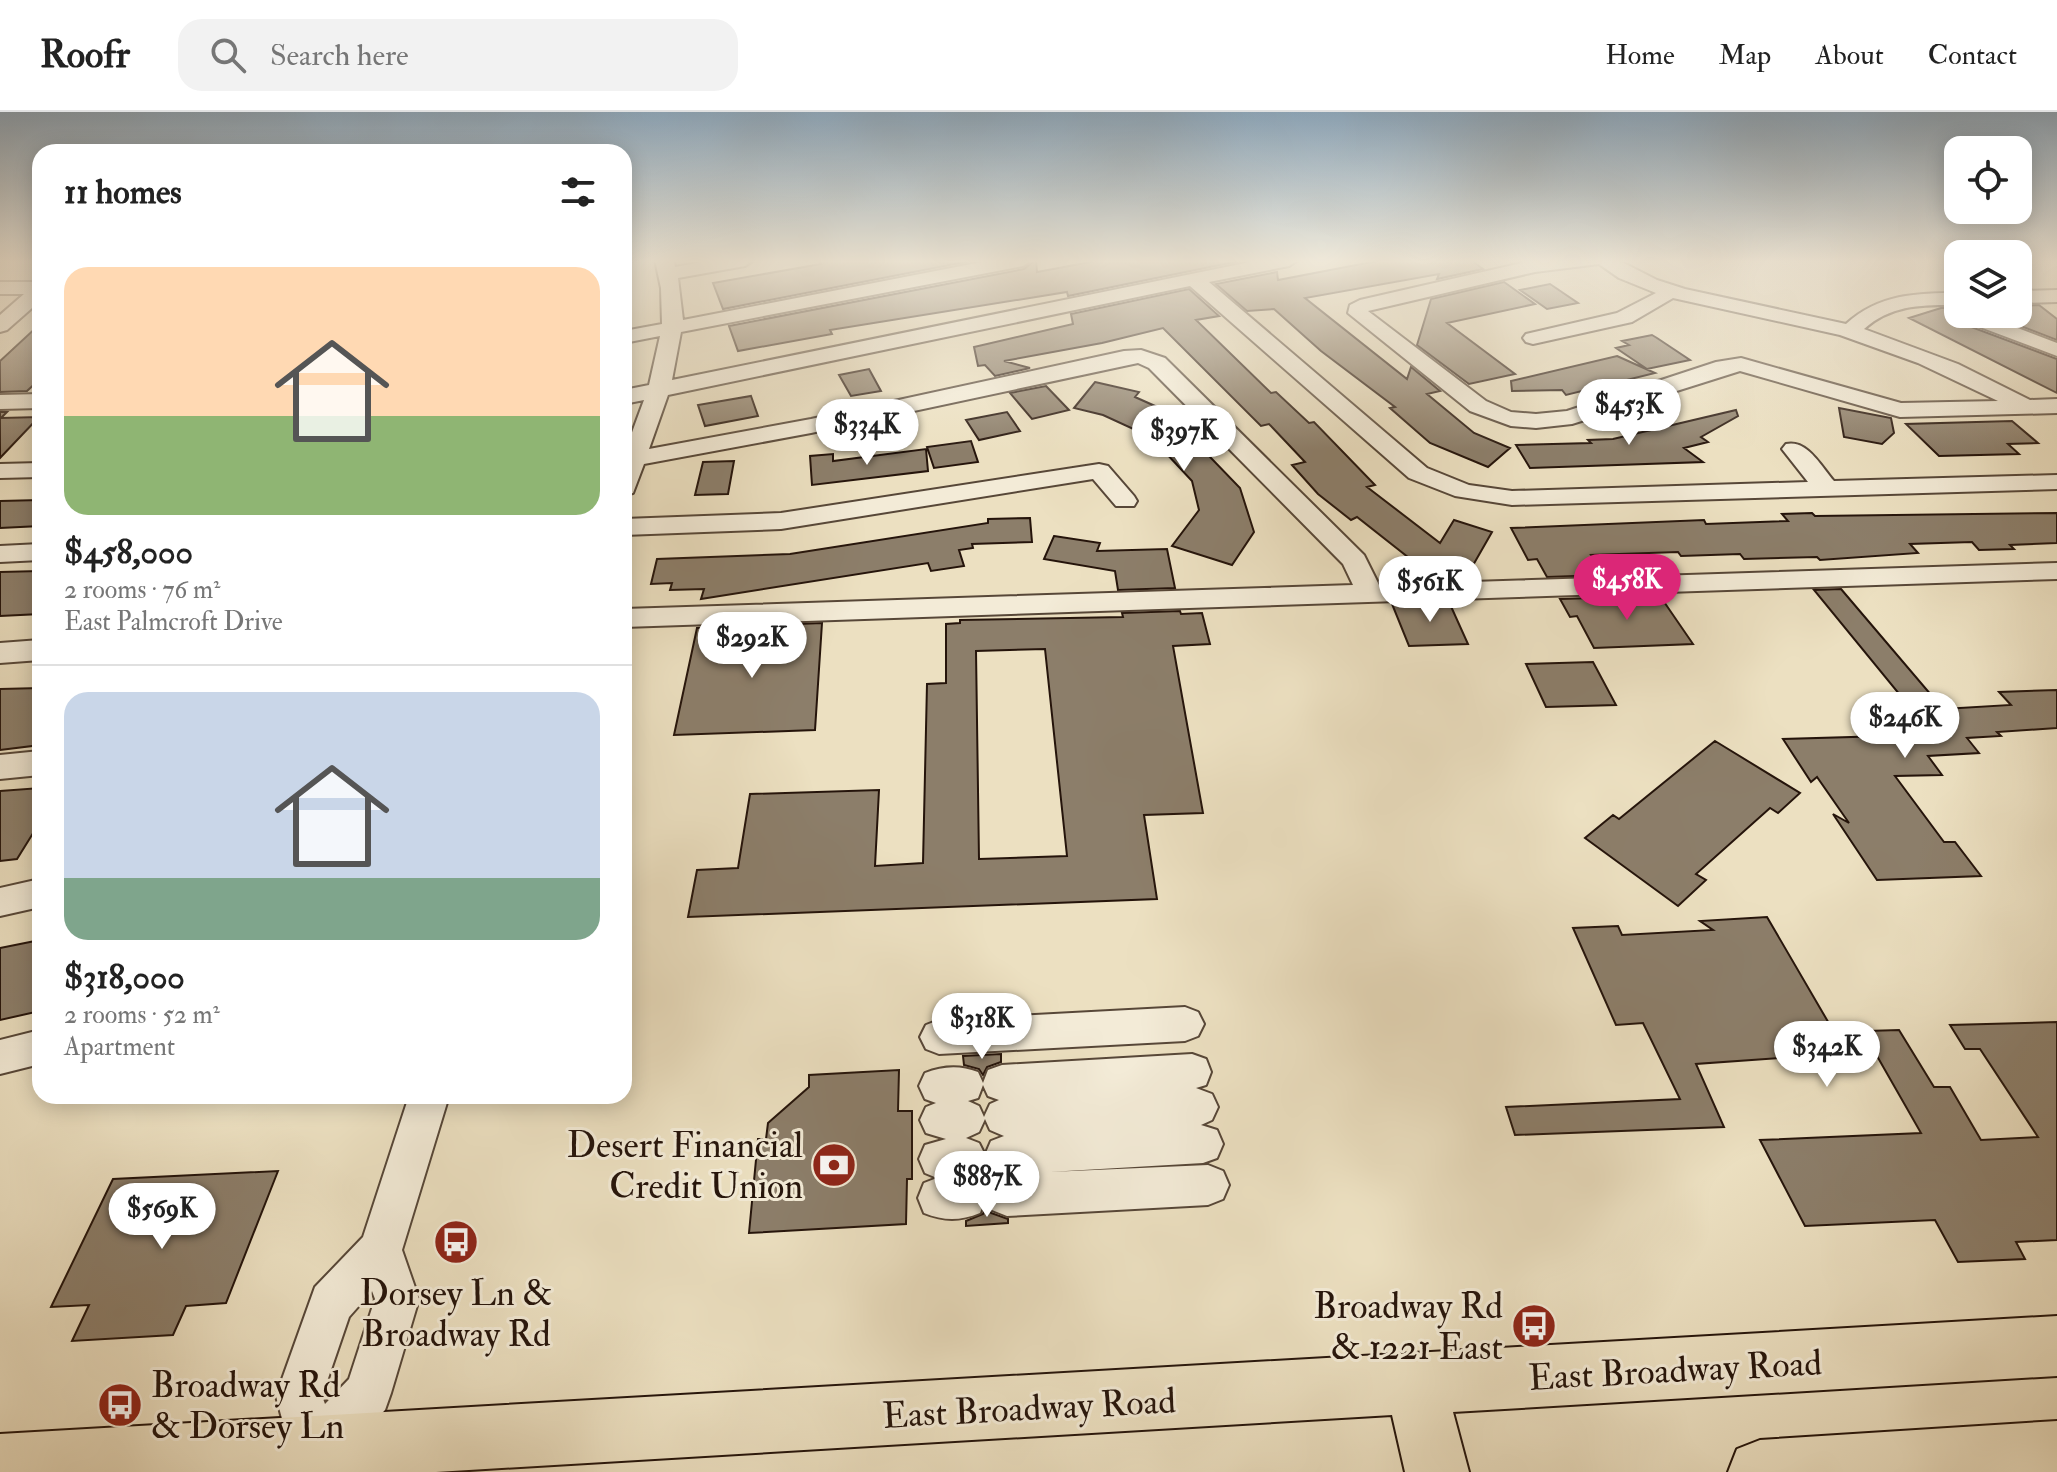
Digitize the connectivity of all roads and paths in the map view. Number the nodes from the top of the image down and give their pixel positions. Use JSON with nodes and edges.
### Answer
{"nodes":[{"id":1,"x":672,"y":323,"type":"edge"},
{"id":2,"x":691,"y":323,"type":"edge"},
{"id":3,"x":980,"y":323,"type":"edge"},
{"id":4,"x":1244,"y":323,"type":"edge"},
{"id":5,"x":1372,"y":323,"type":"edge"},
{"id":6,"x":1594,"y":323,"type":"edge"},
{"id":7,"x":1817,"y":323,"type":"edge"},
{"id":8,"x":1857,"y":323,"type":"edge"},
{"id":9,"x":672,"y":327,"type":"junction"},
{"id":10,"x":1999,"y":328,"type":"edge"},
{"id":11,"x":1850,"y":331,"type":"junction"},
{"id":12,"x":632,"y":335,"type":"edge"},
{"id":13,"x":1533,"y":338,"type":"dead end"},
{"id":14,"x":2057,"y":350,"type":"edge"},
{"id":15,"x":657,"y":389,"type":"junction"},
{"id":16,"x":632,"y":395,"type":"edge"},
{"id":17,"x":32,"y":401,"type":"edge"},
{"id":18,"x":0,"y":402,"type":"edge"},
{"id":19,"x":2057,"y":406,"type":"edge"},
{"id":20,"x":2025,"y":407,"type":"junction"},
{"id":21,"x":2057,"y":427,"type":"edge"},
{"id":22,"x":1079,"y":447,"type":"dead end"},
{"id":23,"x":1794,"y":449,"type":"dead end"},
{"id":24,"x":632,"y":461,"type":"edge"},
{"id":25,"x":632,"y":471,"type":"edge"},
{"id":26,"x":1099,"y":471,"type":"junction"},
{"id":27,"x":2057,"y":482,"type":"edge"},
{"id":28,"x":1827,"y":489,"type":"junction"},
{"id":29,"x":1125,"y":501,"type":"dead end"},
{"id":30,"x":632,"y":527,"type":"edge"},
{"id":31,"x":32,"y":552,"type":"edge"},
{"id":32,"x":0,"y":554,"type":"edge"},
{"id":33,"x":2057,"y":571,"type":"edge"},
{"id":34,"x":1370,"y":593,"type":"junction"},
{"id":35,"x":632,"y":618,"type":"edge"},
{"id":36,"x":32,"y":651,"type":"edge"},
{"id":37,"x":0,"y":653,"type":"edge"},
{"id":38,"x":32,"y":764,"type":"edge"},
{"id":39,"x":0,"y":767,"type":"edge"},
{"id":40,"x":32,"y":895,"type":"edge"},
{"id":41,"x":0,"y":902,"type":"edge"},
{"id":42,"x":1185,"y":1024,"type":"dead end"},
{"id":43,"x":939,"y":1037,"type":"dead end"},
{"id":44,"x":32,"y":1049,"type":"edge"},
{"id":45,"x":0,"y":1057,"type":"edge"},
{"id":46,"x":426,"y":1104,"type":"edge"},
{"id":47,"x":970,"y":1139,"type":"junction"},
{"id":48,"x":1208,"y":1185,"type":"dead end"},
{"id":49,"x":380,"y":1250,"type":"junction"},
{"id":50,"x":2057,"y":1346,"type":"edge"},
{"id":51,"x":1415,"y":1384,"type":"junction"},
{"id":52,"x":2057,"y":1453,"type":"edge"},
{"id":53,"x":310,"y":1460,"type":"edge"},
{"id":54,"x":0,"y":1466,"type":"edge"},
{"id":55,"x":1437,"y":1472,"type":"edge"},
{"id":56,"x":1760,"y":1472,"type":"edge"}],
"edges":[{"from":1,"to":9,"type":"street"},
{"from":2,"to":9,"type":"street"},
{"from":3,"to":15,"type":"street"},
{"from":4,"to":28,"type":"street"},
{"from":5,"to":20,"type":"street"},
{"from":6,"to":13,"type":"street"},
{"from":7,"to":11,"type":"street"},
{"from":8,"to":11,"type":"street"},
{"from":9,"to":12,"type":"street"},
{"from":9,"to":15,"type":"street"},
{"from":10,"to":14,"type":"street"},
{"from":11,"to":20,"type":"street"},
{"from":15,"to":16,"type":"street"},
{"from":15,"to":24,"type":"street"},
{"from":17,"to":18,"type":"street"},
{"from":19,"to":20,"type":"street"},
{"from":20,"to":21,"type":"street"},
{"from":22,"to":26,"type":"street"},
{"from":23,"to":28,"type":"street"},
{"from":25,"to":34,"type":"street"},
{"from":26,"to":29,"type":"street"},
{"from":26,"to":30,"type":"street"},
{"from":27,"to":28,"type":"street"},
{"from":31,"to":32,"type":"street"},
{"from":33,"to":34,"type":"street"},
{"from":34,"to":35,"type":"street"},
{"from":36,"to":37,"type":"street"},
{"from":38,"to":39,"type":"street"},
{"from":40,"to":41,"type":"street"},
{"from":42,"to":43,"type":"street"},
{"from":44,"to":45,"type":"street"},
{"from":46,"to":49,"type":"street"},
{"from":47,"to":47,"type":"street"},
{"from":47,"to":48,"type":"street"},
{"from":49,"to":53,"type":"street"},
{"from":49,"to":53,"type":"street"},
{"from":50,"to":51,"type":"main road","name":"East Broadway Road"},
{"from":51,"to":53,"type":"main road","name":"East Broadway Road"},
{"from":51,"to":55,"type":"main road"},
{"from":52,"to":56,"type":"main road"},
{"from":53,"to":54,"type":"main road","name":"East Broadway Road"}]}
